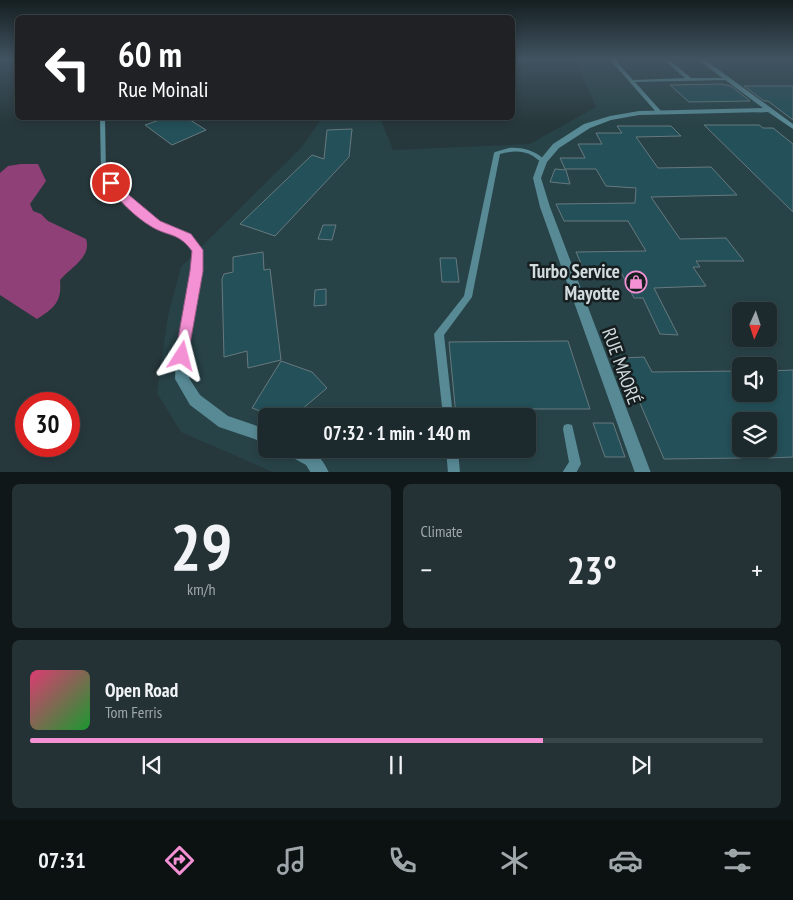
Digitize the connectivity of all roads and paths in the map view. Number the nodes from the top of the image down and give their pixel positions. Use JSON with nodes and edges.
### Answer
{"nodes":[{"id":1,"x":632,"y":81,"type":"edge"},
{"id":2,"x":730,"y":81,"type":"edge"},
{"id":3,"x":770,"y":110,"type":"junction"},
{"id":4,"x":660,"y":112,"type":"junction"},
{"id":5,"x":102,"y":120,"type":"edge"},
{"id":6,"x":790,"y":122,"type":"edge"},
{"id":7,"x":793,"y":127,"type":"edge"},
{"id":8,"x":543,"y":161,"type":"junction"},
{"id":9,"x":196,"y":271,"type":"joint"},
{"id":10,"x":447,"y":408,"type":"edge"},
{"id":11,"x":568,"y":429,"type":"dead end"},
{"id":12,"x":258,"y":433,"type":"edge"},
{"id":13,"x":307,"y":458,"type":"edge"},
{"id":14,"x":453,"y":458,"type":"edge"},
{"id":15,"x":321,"y":472,"type":"edge"},
{"id":16,"x":454,"y":472,"type":"edge"},
{"id":17,"x":568,"y":472,"type":"edge"},
{"id":18,"x":643,"y":472,"type":"edge"}],
"edges":[{"from":1,"to":4,"type":"lane"},
{"from":2,"to":3,"type":"street"},
{"from":3,"to":4,"type":"street"},
{"from":3,"to":6,"type":"street"},
{"from":4,"to":8,"type":"street"},
{"from":5,"to":9,"type":"lane"},
{"from":6,"to":7,"type":"street"},
{"from":8,"to":10,"type":"lane"},
{"from":8,"to":18,"type":"street","name":"RUE MAORÉ"},
{"from":9,"to":12,"type":"street"},
{"from":11,"to":17,"type":"lane"},
{"from":13,"to":15,"type":"street"},
{"from":14,"to":16,"type":"lane"}]}
